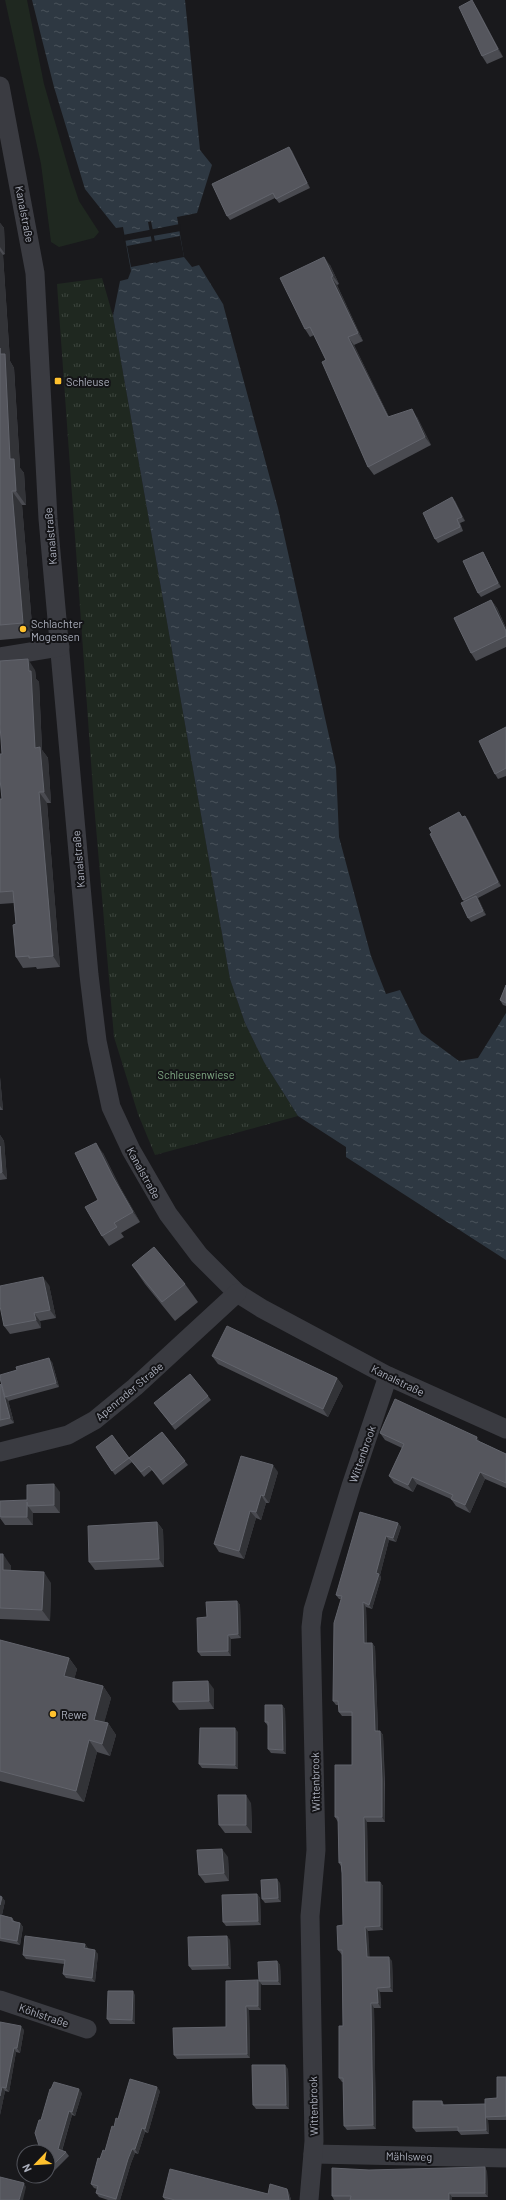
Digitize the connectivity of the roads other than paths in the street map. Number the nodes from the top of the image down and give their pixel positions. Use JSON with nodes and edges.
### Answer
{"nodes":[{"id":1,"x":0,"y":86,"type":"edge"},
{"id":2,"x":60,"y":647,"type":"junction"},
{"id":3,"x":0,"y":657,"type":"edge"},
{"id":4,"x":237,"y":1293,"type":"junction"},
{"id":5,"x":388,"y":1376,"type":"junction"},
{"id":6,"x":506,"y":1429,"type":"edge"},
{"id":7,"x":0,"y":1452,"type":"edge"},
{"id":8,"x":0,"y":2000,"type":"edge"},
{"id":9,"x":87,"y":2030,"type":"dead end"},
{"id":10,"x":313,"y":2154,"type":"junction"},
{"id":11,"x":506,"y":2158,"type":"edge"},
{"id":12,"x":310,"y":2200,"type":"edge"}],
"edges":[{"from":1,"to":2,"type":"street","name":"Kanalstraße"},
{"from":2,"to":3,"type":"street"},
{"from":2,"to":4,"type":"street","name":"Kanalstraße"},
{"from":4,"to":5,"type":"street","name":"Kanalstraße"},
{"from":4,"to":7,"type":"street","name":"Apenrader Straße"},
{"from":5,"to":6,"type":"street","name":"Kanalstraße"},
{"from":5,"to":10,"type":"street","name":"Wittenbrook"},
{"from":8,"to":9,"type":"street","name":"Köhlstraße"},
{"from":10,"to":11,"type":"street","name":"Mählsweg"},
{"from":10,"to":12,"type":"street","name":"Wittenbrook"}]}
